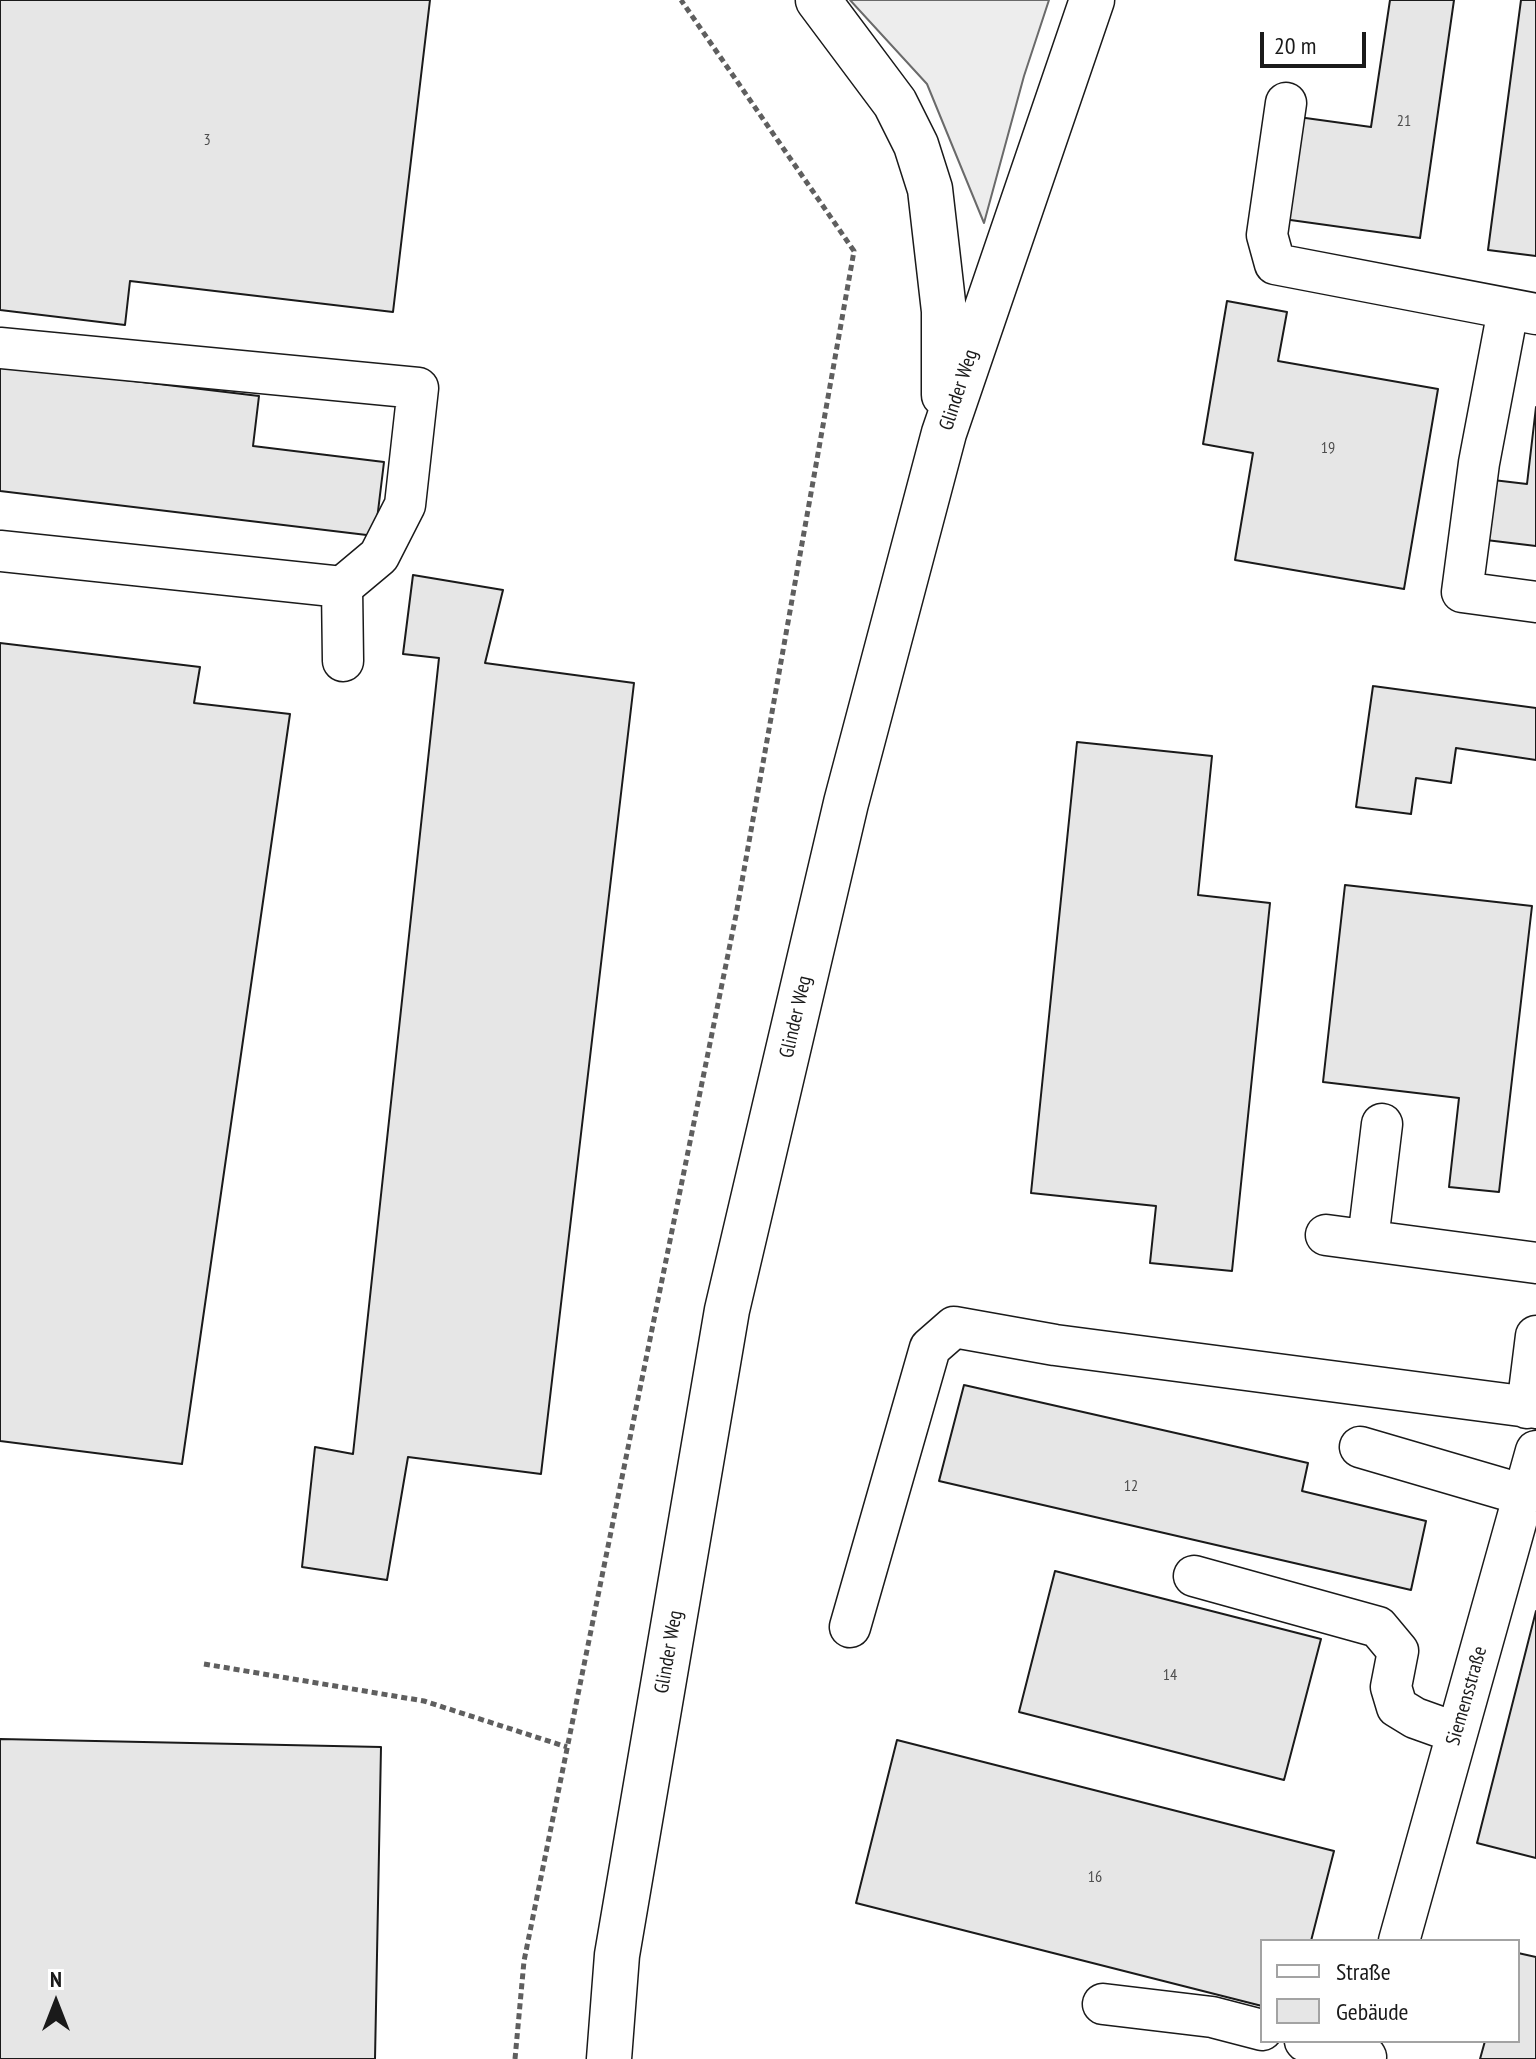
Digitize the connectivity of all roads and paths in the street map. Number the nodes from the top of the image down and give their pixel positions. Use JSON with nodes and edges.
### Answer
{"nodes":[{"id":1,"x":681,"y":0,"type":"edge"},
{"id":2,"x":818,"y":0,"type":"edge"},
{"id":3,"x":1092,"y":0,"type":"edge"},
{"id":4,"x":1286,"y":103,"type":"dead end"},
{"id":5,"x":1522,"y":312,"type":"edge"},
{"id":6,"x":0,"y":348,"type":"edge"},
{"id":7,"x":944,"y":433,"type":"junction"},
{"id":8,"x":0,"y":551,"type":"edge"},
{"id":9,"x":342,"y":587,"type":"junction"},
{"id":10,"x":1536,"y":602,"type":"edge"},
{"id":11,"x":343,"y":661,"type":"dead end"},
{"id":12,"x":1382,"y":1124,"type":"dead end"},
{"id":13,"x":1326,"y":1235,"type":"dead end"},
{"id":14,"x":1368,"y":1240,"type":"junction"},
{"id":15,"x":1536,"y":1263,"type":"edge"},
{"id":16,"x":1536,"y":1336,"type":"edge"},
{"id":17,"x":1532,"y":1408,"type":"edge"},
{"id":18,"x":1360,"y":1447,"type":"dead end"},
{"id":19,"x":1536,"y":1451,"type":"edge"},
{"id":20,"x":1524,"y":1495,"type":"junction"},
{"id":21,"x":1194,"y":1576,"type":"dead end"},
{"id":22,"x":850,"y":1627,"type":"dead end"},
{"id":23,"x":204,"y":1664,"type":"dead end"},
{"id":24,"x":1457,"y":1733,"type":"junction"},
{"id":25,"x":567,"y":1747,"type":"junction"},
{"id":26,"x":1400,"y":1939,"type":"edge"},
{"id":27,"x":1103,"y":2004,"type":"dead end"},
{"id":28,"x":1260,"y":2029,"type":"edge"},
{"id":29,"x":1316,"y":2043,"type":"edge"},
{"id":30,"x":1367,"y":2052,"type":"edge"},
{"id":31,"x":515,"y":2059,"type":"edge"},
{"id":32,"x":609,"y":2059,"type":"edge"}],
"edges":[{"from":1,"to":25,"type":"path"},
{"from":2,"to":7,"type":"main road"},
{"from":3,"to":7,"type":"main road","name":"Glinder Weg"},
{"from":4,"to":5,"type":"street"},
{"from":5,"to":10,"type":"street"},
{"from":6,"to":9,"type":"street"},
{"from":7,"to":32,"type":"main road","name":"Glinder Weg"},
{"from":8,"to":9,"type":"street"},
{"from":9,"to":11,"type":"street"},
{"from":12,"to":14,"type":"street"},
{"from":13,"to":14,"type":"street"},
{"from":14,"to":15,"type":"street"},
{"from":16,"to":17,"type":"street"},
{"from":17,"to":22,"type":"street"},
{"from":18,"to":20,"type":"street"},
{"from":19,"to":20,"type":"street","name":"Siemensstraße"},
{"from":20,"to":24,"type":"street","name":"Siemensstraße"},
{"from":21,"to":24,"type":"street"},
{"from":23,"to":25,"type":"path"},
{"from":24,"to":26,"type":"street","name":"Siemensstraße"},
{"from":25,"to":31,"type":"path"},
{"from":27,"to":28,"type":"street"},
{"from":29,"to":30,"type":"street"}]}
